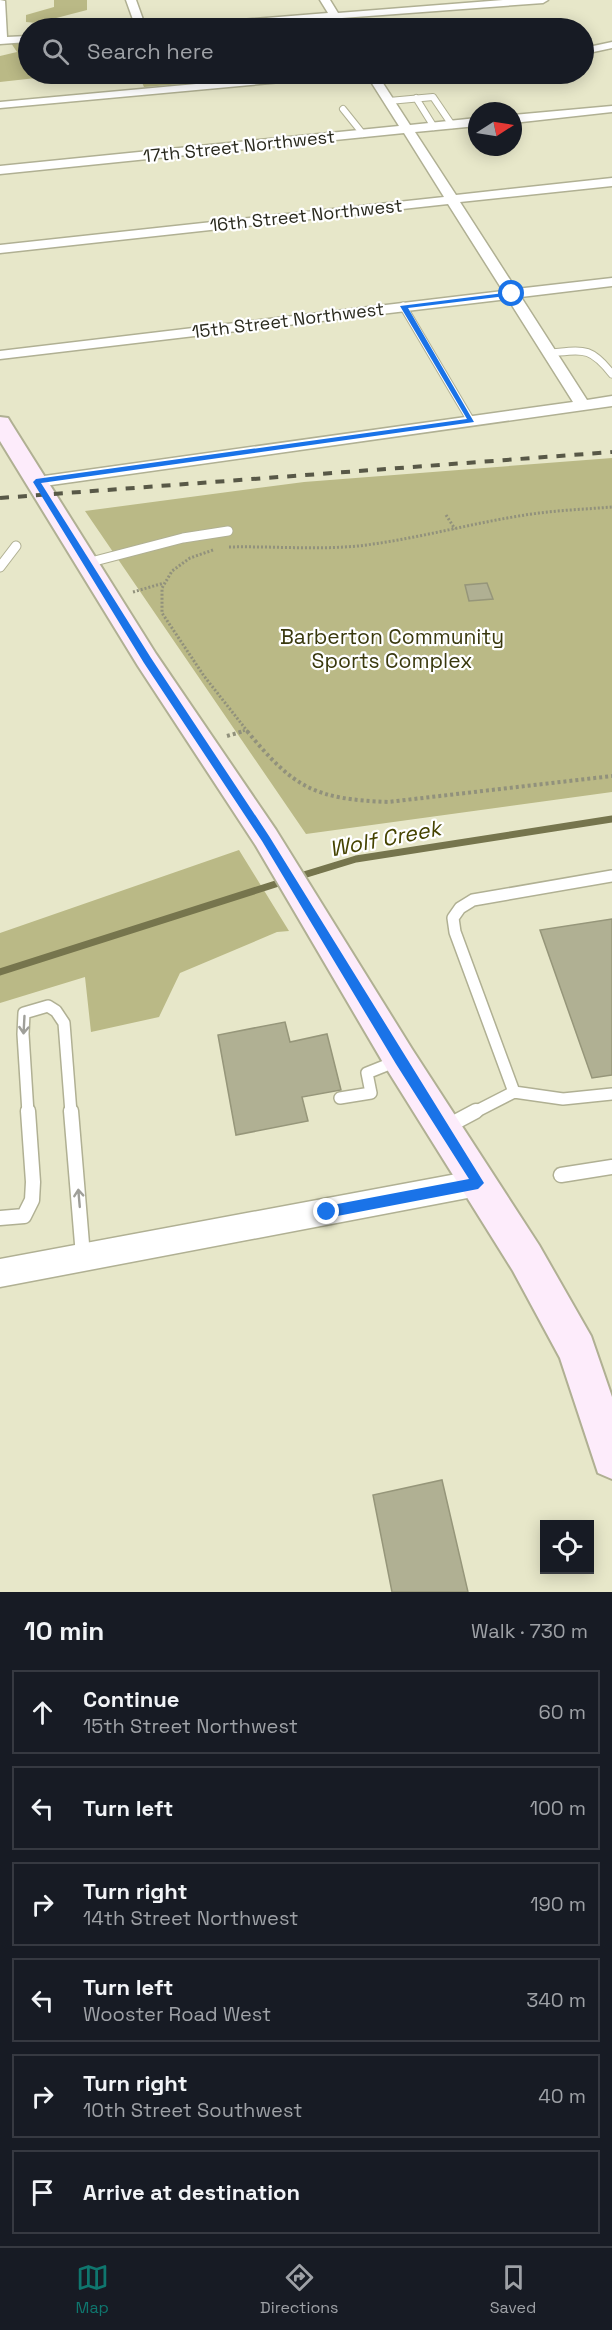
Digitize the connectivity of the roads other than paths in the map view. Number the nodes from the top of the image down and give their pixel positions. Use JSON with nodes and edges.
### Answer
{"nodes":[{"id":1,"x":131,"y":0,"type":"edge"},
{"id":2,"x":325,"y":0,"type":"edge"},
{"id":3,"x":543,"y":0,"type":"edge"},
{"id":4,"x":0,"y":1,"type":"edge"},
{"id":5,"x":482,"y":3,"type":"edge"},
{"id":6,"x":137,"y":18,"type":"edge"},
{"id":7,"x":337,"y":18,"type":"joint"},
{"id":8,"x":18,"y":40,"type":"edge"},
{"id":9,"x":1,"y":41,"type":"edge"},
{"id":10,"x":612,"y":45,"type":"edge"},
{"id":11,"x":594,"y":49,"type":"edge"},
{"id":12,"x":228,"y":84,"type":"edge"},
{"id":13,"x":379,"y":84,"type":"edge"},
{"id":14,"x":416,"y":98,"type":"junction"},
{"id":15,"x":389,"y":100,"type":"junction"},
{"id":16,"x":0,"y":105,"type":"edge"},
{"id":17,"x":343,"y":109,"type":"dead end"},
{"id":18,"x":612,"y":109,"type":"edge"},
{"id":19,"x":522,"y":118,"type":"edge"},
{"id":20,"x":468,"y":123,"type":"edge"},
{"id":21,"x":452,"y":125,"type":"junction"},
{"id":22,"x":434,"y":127,"type":"junction"},
{"id":23,"x":407,"y":129,"type":"junction"},
{"id":24,"x":363,"y":134,"type":"junction"},
{"id":25,"x":0,"y":170,"type":"edge"},
{"id":26,"x":612,"y":182,"type":"edge"},
{"id":27,"x":452,"y":199,"type":"junction"},
{"id":28,"x":0,"y":249,"type":"edge"},
{"id":29,"x":612,"y":282,"type":"edge"},
{"id":30,"x":512,"y":294,"type":"junction"},
{"id":31,"x":403,"y":306,"type":"junction"},
{"id":32,"x":550,"y":353,"type":"junction"},
{"id":33,"x":0,"y":355,"type":"edge"},
{"id":34,"x":612,"y":374,"type":"edge"},
{"id":35,"x":612,"y":401,"type":"edge"},
{"id":36,"x":582,"y":405,"type":"junction"},
{"id":37,"x":471,"y":421,"type":"junction"},
{"id":38,"x":0,"y":423,"type":"edge"},
{"id":39,"x":36,"y":482,"type":"junction"},
{"id":40,"x":228,"y":531,"type":"dead end"},
{"id":41,"x":16,"y":546,"type":"dead end"},
{"id":42,"x":87,"y":562,"type":"junction"},
{"id":43,"x":0,"y":567,"type":"edge"},
{"id":44,"x":612,"y":876,"type":"edge"},
{"id":45,"x":400,"y":1060,"type":"junction"},
{"id":46,"x":514,"y":1092,"type":"junction"},
{"id":47,"x":611,"y":1096,"type":"edge"},
{"id":48,"x":340,"y":1098,"type":"dead end"},
{"id":49,"x":444,"y":1129,"type":"junction"},
{"id":50,"x":612,"y":1167,"type":"edge"},
{"id":51,"x":561,"y":1175,"type":"dead end"},
{"id":52,"x":478,"y":1183,"type":"junction"},
{"id":53,"x":0,"y":1218,"type":"edge"},
{"id":54,"x":83,"y":1257,"type":"junction"},
{"id":55,"x":0,"y":1273,"type":"edge"},
{"id":56,"x":612,"y":1459,"type":"edge"}],
"edges":[{"from":1,"to":6,"type":"street"},
{"from":2,"to":7,"type":"street"},
{"from":3,"to":5,"type":"street"},
{"from":4,"to":9,"type":"street"},
{"from":5,"to":7,"type":"street"},
{"from":8,"to":9,"type":"street"},
{"from":10,"to":11,"type":"street"},
{"from":12,"to":16,"type":"street"},
{"from":13,"to":15,"type":"street"},
{"from":14,"to":15,"type":"lane"},
{"from":14,"to":21,"type":"lane"},
{"from":14,"to":22,"type":"lane"},
{"from":15,"to":23,"type":"street"},
{"from":17,"to":24,"type":"lane"},
{"from":18,"to":19,"type":"street"},
{"from":20,"to":21,"type":"street","name":"17th Street Northwest"},
{"from":21,"to":22,"type":"street","name":"17th Street Northwest"},
{"from":22,"to":23,"type":"street","name":"17th Street Northwest"},
{"from":23,"to":24,"type":"street","name":"17th Street Northwest"},
{"from":23,"to":27,"type":"street"},
{"from":24,"to":25,"type":"street","name":"17th Street Northwest"},
{"from":26,"to":27,"type":"street","name":"16th Street Northwest"},
{"from":27,"to":28,"type":"street","name":"16th Street Northwest"},
{"from":27,"to":30,"type":"street"},
{"from":29,"to":30,"type":"street","name":"15th Street Northwest"},
{"from":30,"to":31,"type":"street","name":"15th Street Northwest"},
{"from":30,"to":32,"type":"street"},
{"from":31,"to":33,"type":"street","name":"15th Street Northwest"},
{"from":31,"to":37,"type":"lane"},
{"from":32,"to":34,"type":"lane"},
{"from":32,"to":36,"type":"street"},
{"from":35,"to":36,"type":"street"},
{"from":36,"to":37,"type":"street"},
{"from":37,"to":39,"type":"street"},
{"from":38,"to":39,"type":"main road"},
{"from":39,"to":42,"type":"main road"},
{"from":40,"to":42,"type":"lane"},
{"from":41,"to":43,"type":"lane"},
{"from":42,"to":45,"type":"main road"},
{"from":44,"to":46,"type":"lane"},
{"from":45,"to":48,"type":"lane"},
{"from":45,"to":49,"type":"main road"},
{"from":46,"to":47,"type":"lane"},
{"from":46,"to":49,"type":"lane"},
{"from":49,"to":52,"type":"main road"},
{"from":50,"to":51,"type":"lane"},
{"from":52,"to":54,"type":"street"},
{"from":52,"to":56,"type":"main road"},
{"from":54,"to":53,"type":"lane","one_way":true},
{"from":54,"to":55,"type":"street"}]}
